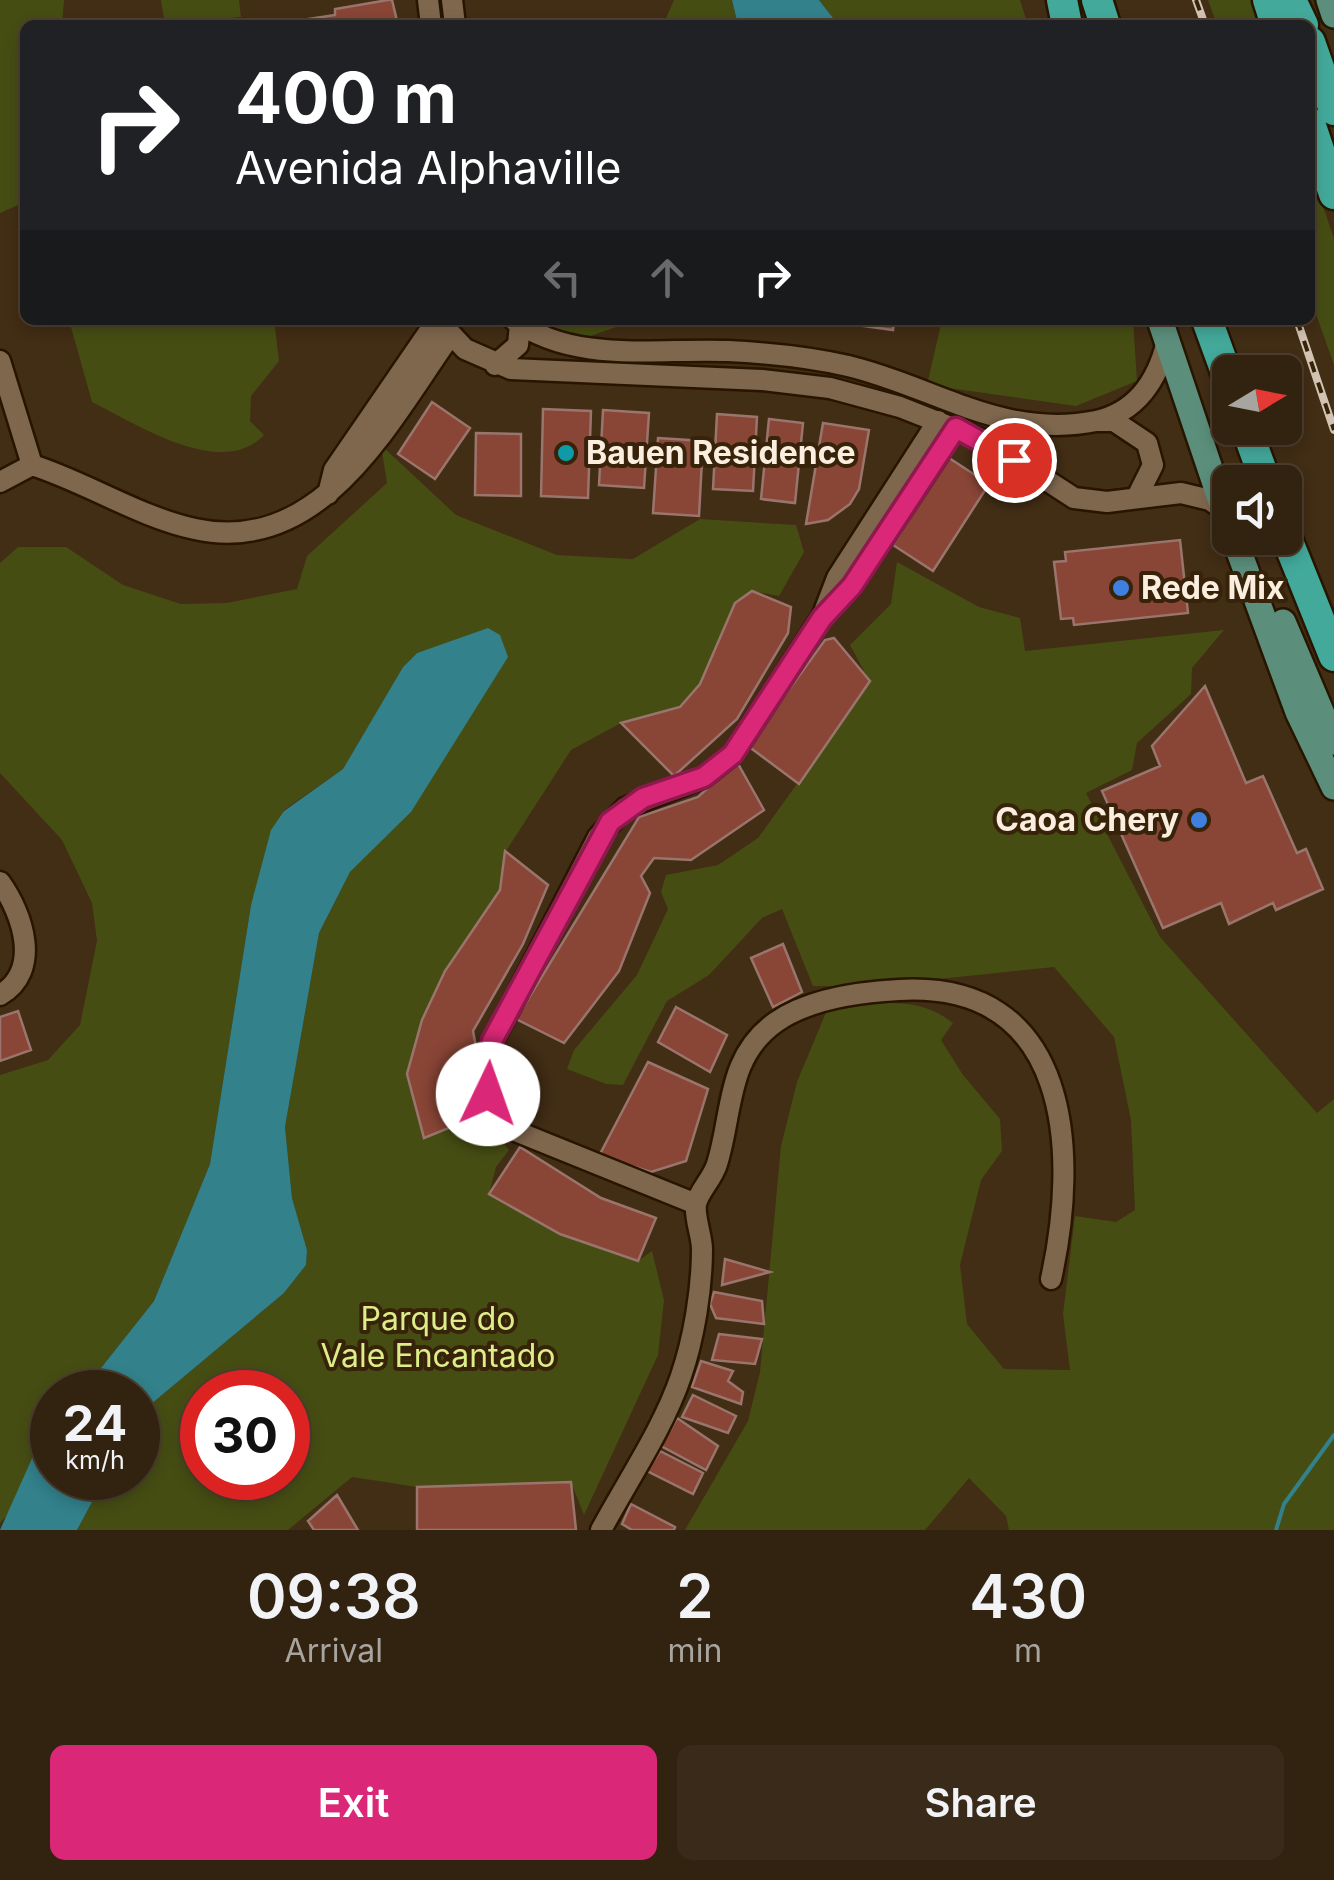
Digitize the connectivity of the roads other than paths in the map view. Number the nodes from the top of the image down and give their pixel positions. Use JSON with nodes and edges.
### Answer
{"nodes":[{"id":1,"x":1329,"y":0,"type":"edge"},
{"id":2,"x":1334,"y":15,"type":"edge"},
{"id":3,"x":1315,"y":56,"type":"edge"},
{"id":4,"x":1334,"y":110,"type":"edge"},
{"id":5,"x":1315,"y":139,"type":"edge"},
{"id":6,"x":1334,"y":194,"type":"edge"},
{"id":7,"x":442,"y":325,"type":"edge"},
{"id":8,"x":517,"y":325,"type":"edge"},
{"id":9,"x":523,"y":325,"type":"edge"},
{"id":10,"x":1209,"y":325,"type":"edge"},
{"id":11,"x":1166,"y":327,"type":"edge"},
{"id":12,"x":1220,"y":355,"type":"edge"},
{"id":13,"x":0,"y":361,"type":"edge"},
{"id":14,"x":496,"y":364,"type":"junction"},
{"id":15,"x":1096,"y":420,"type":"junction"},
{"id":16,"x":947,"y":425,"type":"junction"},
{"id":17,"x":32,"y":465,"type":"junction"},
{"id":18,"x":1224,"y":465,"type":"edge"},
{"id":19,"x":1212,"y":472,"type":"edge"},
{"id":20,"x":0,"y":482,"type":"edge"},
{"id":21,"x":1137,"y":498,"type":"junction"},
{"id":22,"x":1212,"y":509,"type":"edge"},
{"id":23,"x":1240,"y":555,"type":"edge"},
{"id":24,"x":1258,"y":555,"type":"edge"},
{"id":25,"x":1293,"y":555,"type":"edge"},
{"id":26,"x":1334,"y":656,"type":"edge"},
{"id":27,"x":1334,"y":742,"type":"edge"},
{"id":28,"x":1334,"y":787,"type":"edge"},
{"id":29,"x":0,"y":882,"type":"edge"},
{"id":30,"x":0,"y":995,"type":"edge"},
{"id":31,"x":696,"y":1204,"type":"junction"},
{"id":32,"x":1051,"y":1279,"type":"dead end"},
{"id":33,"x":601,"y":1529,"type":"edge"}],
"edges":[{"from":1,"to":2,"type":"main road"},
{"from":3,"to":4,"type":"highway"},
{"from":5,"to":6,"type":"highway"},
{"from":7,"to":14,"type":"street"},
{"from":7,"to":17,"type":"street"},
{"from":8,"to":14,"type":"street"},
{"from":9,"to":15,"type":"street"},
{"from":10,"to":12,"type":"highway"},
{"from":11,"to":15,"type":"street"},
{"from":11,"to":18,"type":"main road"},
{"from":11,"to":19,"type":"main road"},
{"from":13,"to":17,"type":"street"},
{"from":14,"to":16,"type":"street"},
{"from":15,"to":21,"type":"street"},
{"from":16,"to":21,"type":"street"},
{"from":16,"to":31,"type":"street"},
{"from":17,"to":20,"type":"street"},
{"from":21,"to":22,"type":"street"},
{"from":23,"to":28,"type":"main road"},
{"from":24,"to":27,"type":"main road"},
{"from":25,"to":26,"type":"highway"},
{"from":29,"to":30,"type":"street"},
{"from":31,"to":32,"type":"street"},
{"from":31,"to":33,"type":"street"}]}
